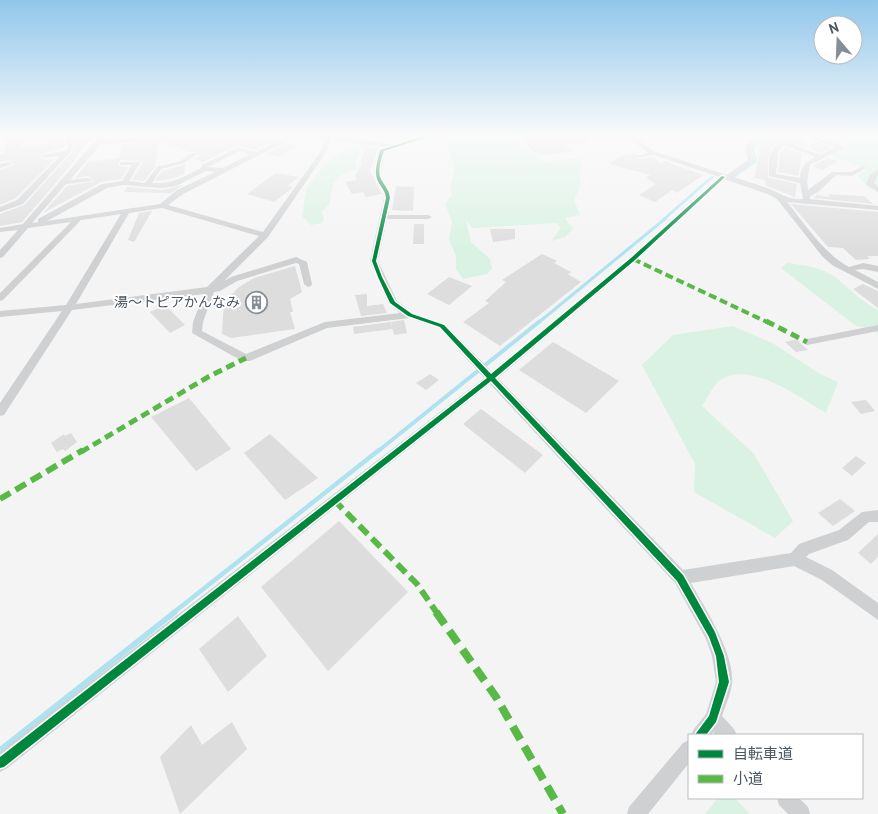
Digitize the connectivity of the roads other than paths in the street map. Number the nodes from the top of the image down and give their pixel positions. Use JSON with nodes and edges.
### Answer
{"nodes":[{"id":1,"x":52,"y":174,"type":"edge"},
{"id":2,"x":70,"y":174,"type":"edge"},
{"id":3,"x":130,"y":174,"type":"edge"},
{"id":4,"x":155,"y":174,"type":"edge"},
{"id":5,"x":195,"y":174,"type":"edge"},
{"id":6,"x":216,"y":174,"type":"edge"},
{"id":7,"x":308,"y":174,"type":"edge"},
{"id":8,"x":378,"y":174,"type":"edge"},
{"id":9,"x":714,"y":174,"type":"edge"},
{"id":10,"x":730,"y":174,"type":"edge"},
{"id":11,"x":772,"y":174,"type":"edge"},
{"id":12,"x":804,"y":174,"type":"edge"},
{"id":13,"x":833,"y":174,"type":"edge"},
{"id":14,"x":874,"y":174,"type":"edge"},
{"id":15,"x":725,"y":177,"type":"junction"},
{"id":16,"x":88,"y":180,"type":"dead end"},
{"id":17,"x":803,"y":181,"type":"junction"},
{"id":18,"x":66,"y":182,"type":"junction"},
{"id":19,"x":124,"y":183,"type":"junction"},
{"id":20,"x":147,"y":184,"type":"junction"},
{"id":21,"x":878,"y":190,"type":"edge"},
{"id":22,"x":780,"y":198,"type":"junction"},
{"id":23,"x":806,"y":198,"type":"junction"},
{"id":24,"x":162,"y":206,"type":"junction"},
{"id":25,"x":878,"y":208,"type":"edge"},
{"id":26,"x":0,"y":210,"type":"edge"},
{"id":27,"x":126,"y":212,"type":"junction"},
{"id":28,"x":383,"y":217,"type":"junction"},
{"id":29,"x":428,"y":217,"type":"dead end"},
{"id":30,"x":78,"y":219,"type":"junction"},
{"id":31,"x":24,"y":227,"type":"junction"},
{"id":32,"x":0,"y":230,"type":"edge"},
{"id":33,"x":265,"y":235,"type":"junction"},
{"id":34,"x":0,"y":255,"type":"edge"},
{"id":35,"x":878,"y":269,"type":"edge"},
{"id":36,"x":846,"y":270,"type":"junction"},
{"id":37,"x":308,"y":284,"type":"dead end"},
{"id":38,"x":878,"y":286,"type":"edge"},
{"id":39,"x":210,"y":290,"type":"junction"},
{"id":40,"x":0,"y":298,"type":"edge"},
{"id":41,"x":69,"y":308,"type":"junction"},
{"id":42,"x":0,"y":314,"type":"edge"},
{"id":43,"x":410,"y":315,"type":"junction"},
{"id":44,"x":878,"y":328,"type":"edge"},
{"id":45,"x":807,"y":342,"type":"dead end"},
{"id":46,"x":488,"y":375,"type":"junction"},
{"id":47,"x":0,"y":412,"type":"edge"},
{"id":48,"x":878,"y":516,"type":"edge"},
{"id":49,"x":794,"y":559,"type":"junction"},
{"id":50,"x":680,"y":578,"type":"junction"},
{"id":51,"x":878,"y":612,"type":"edge"},
{"id":52,"x":713,"y":719,"type":"junction"},
{"id":53,"x":701,"y":734,"type":"edge"},
{"id":54,"x":727,"y":734,"type":"edge"},
{"id":55,"x":688,"y":750,"type":"edge"},
{"id":56,"x":0,"y":763,"type":"edge"},
{"id":57,"x":787,"y":799,"type":"edge"},
{"id":58,"x":636,"y":814,"type":"edge"},
{"id":59,"x":801,"y":814,"type":"edge"}],
"edges":[{"from":1,"to":26,"type":"street"},
{"from":2,"to":18,"type":"street"},
{"from":3,"to":19,"type":"street"},
{"from":4,"to":20,"type":"street"},
{"from":5,"to":20,"type":"street"},
{"from":6,"to":24,"type":"street"},
{"from":7,"to":33,"type":"street"},
{"from":8,"to":28,"type":"street"},
{"from":9,"to":15,"type":"street"},
{"from":10,"to":15,"type":"street"},
{"from":11,"to":17,"type":"street"},
{"from":12,"to":17,"type":"street"},
{"from":13,"to":23,"type":"street"},
{"from":14,"to":21,"type":"street"},
{"from":15,"to":22,"type":"street"},
{"from":15,"to":46,"type":"street"},
{"from":16,"to":18,"type":"street"},
{"from":17,"to":23,"type":"street"},
{"from":18,"to":31,"type":"street"},
{"from":19,"to":20,"type":"street"},
{"from":19,"to":31,"type":"street"},
{"from":22,"to":23,"type":"street"},
{"from":22,"to":36,"type":"street"},
{"from":23,"to":25,"type":"street"},
{"from":24,"to":27,"type":"street"},
{"from":24,"to":33,"type":"street"},
{"from":27,"to":30,"type":"street"},
{"from":27,"to":41,"type":"street"},
{"from":28,"to":29,"type":"street"},
{"from":28,"to":43,"type":"street"},
{"from":30,"to":31,"type":"street"},
{"from":30,"to":40,"type":"street"},
{"from":31,"to":32,"type":"street"},
{"from":31,"to":34,"type":"street"},
{"from":33,"to":39,"type":"street"},
{"from":35,"to":36,"type":"street"},
{"from":36,"to":38,"type":"street"},
{"from":37,"to":39,"type":"street"},
{"from":39,"to":41,"type":"street"},
{"from":39,"to":43,"type":"street"},
{"from":41,"to":42,"type":"street"},
{"from":41,"to":47,"type":"street"},
{"from":43,"to":46,"type":"street"},
{"from":44,"to":45,"type":"street"},
{"from":46,"to":50,"type":"street"},
{"from":46,"to":56,"type":"street"},
{"from":48,"to":49,"type":"street"},
{"from":49,"to":50,"type":"street"},
{"from":49,"to":51,"type":"street"},
{"from":50,"to":52,"type":"street"},
{"from":52,"to":53,"type":"street"},
{"from":52,"to":54,"type":"street"},
{"from":55,"to":58,"type":"street"},
{"from":57,"to":59,"type":"street"}]}
